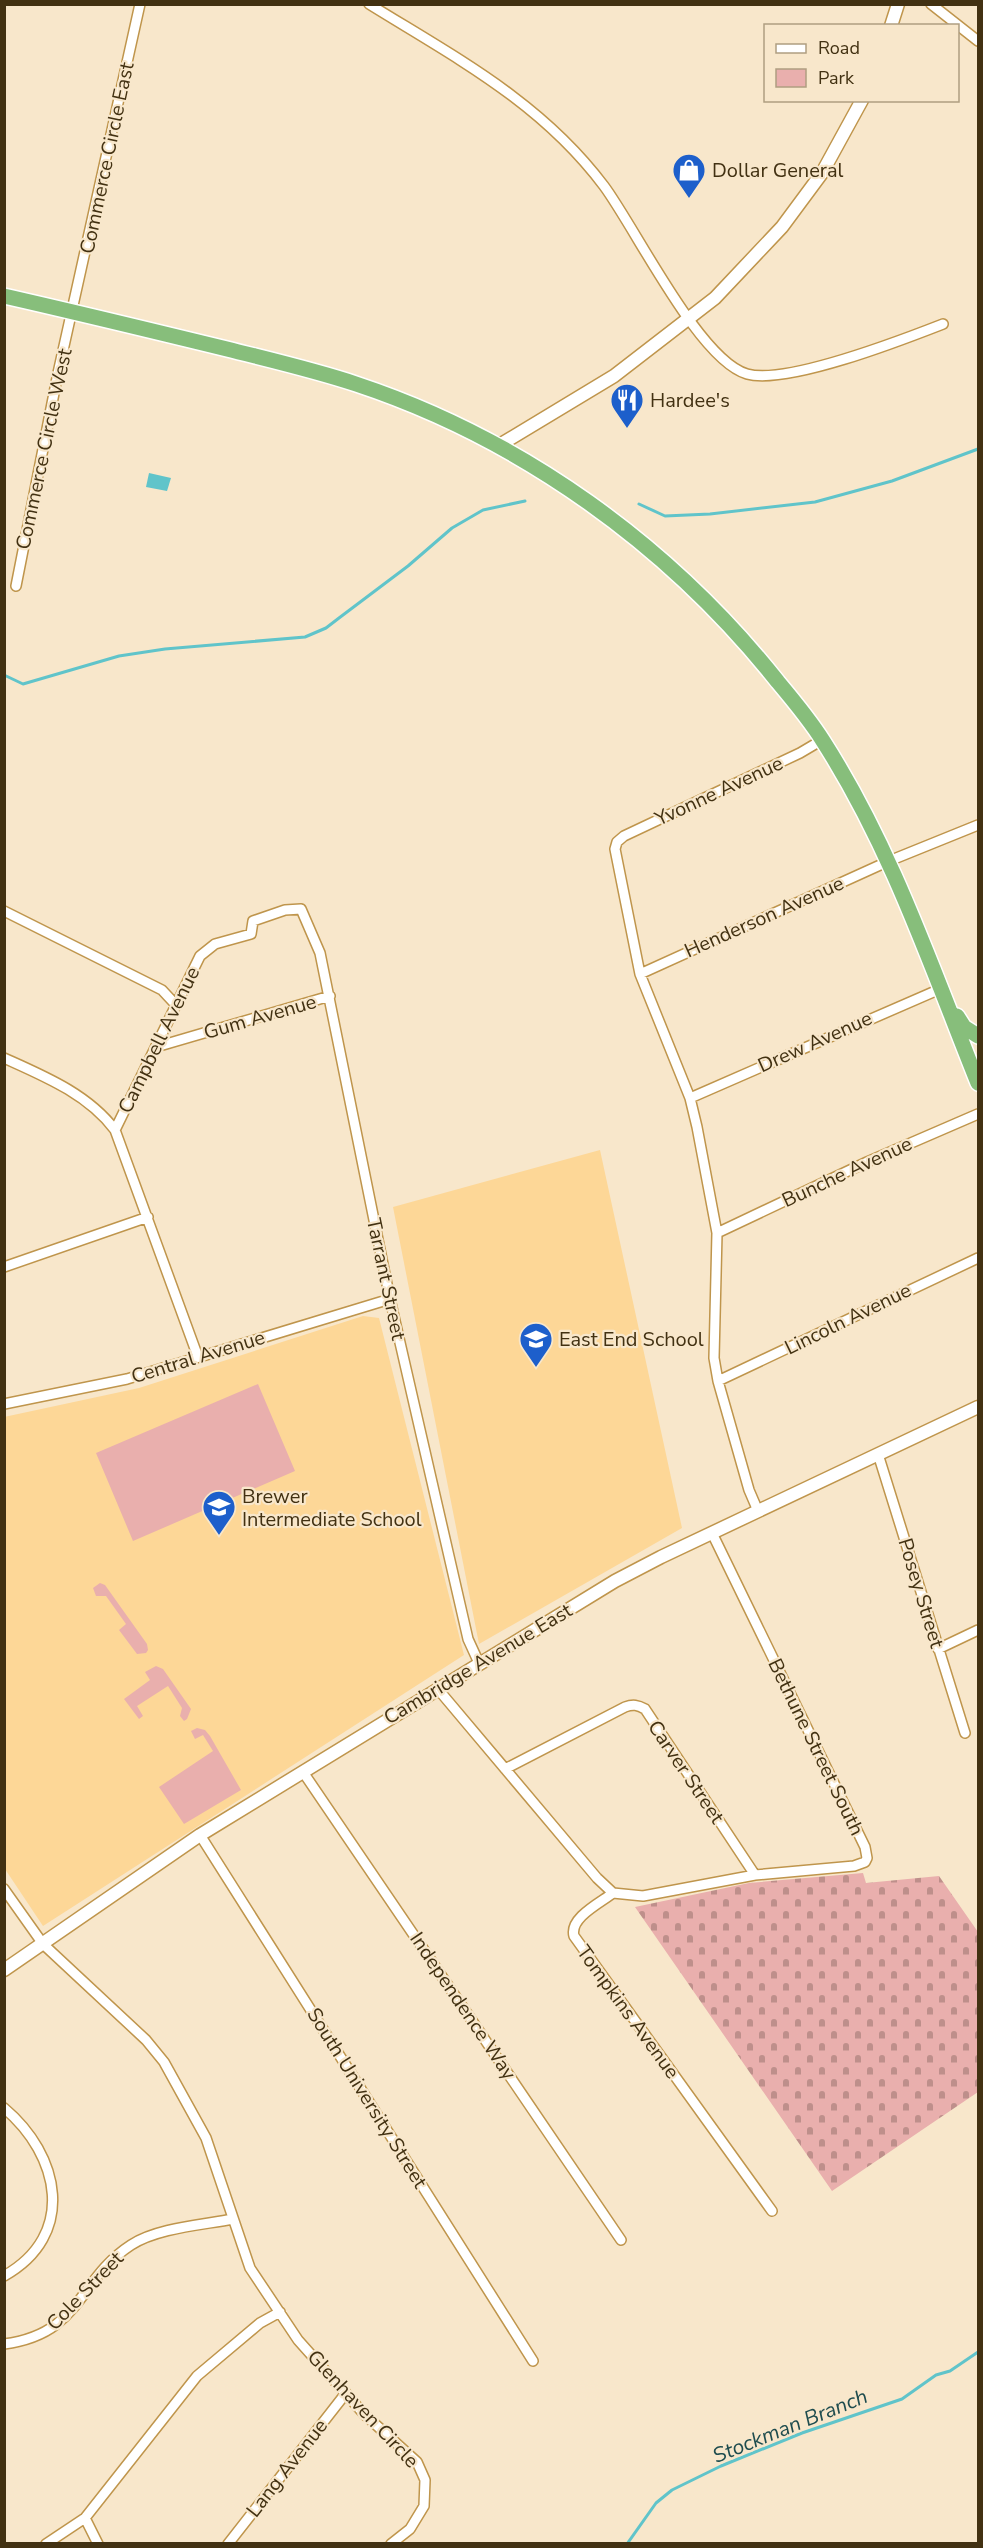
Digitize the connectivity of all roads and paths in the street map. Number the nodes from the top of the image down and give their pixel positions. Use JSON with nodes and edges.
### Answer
{"nodes":[{"id":1,"x":140,"y":4,"type":"edge"},
{"id":2,"x":369,"y":4,"type":"edge"},
{"id":3,"x":898,"y":4,"type":"edge"},
{"id":4,"x":931,"y":4,"type":"edge"},
{"id":5,"x":892,"y":24,"type":"edge"},
{"id":6,"x":956,"y":24,"type":"edge"},
{"id":7,"x":959,"y":26,"type":"edge"},
{"id":8,"x":978,"y":41,"type":"edge"},
{"id":9,"x":861,"y":102,"type":"edge"},
{"id":10,"x":4,"y":296,"type":"edge"},
{"id":11,"x":74,"y":311,"type":"junction"},
{"id":12,"x":688,"y":317,"type":"junction"},
{"id":13,"x":943,"y":324,"type":"dead end"},
{"id":14,"x":498,"y":446,"type":"junction"},
{"id":15,"x":16,"y":586,"type":"dead end"},
{"id":16,"x":822,"y":740,"type":"junction"},
{"id":17,"x":978,"y":825,"type":"edge"},
{"id":18,"x":889,"y":861,"type":"junction"},
{"id":19,"x":285,"y":910,"type":"joint"},
{"id":20,"x":4,"y":911,"type":"edge"},
{"id":21,"x":640,"y":974,"type":"junction"},
{"id":22,"x":942,"y":992,"type":"junction"},
{"id":23,"x":330,"y":996,"type":"junction"},
{"id":24,"x":176,"y":1005,"type":"junction"},
{"id":25,"x":978,"y":1036,"type":"edge"},
{"id":26,"x":156,"y":1047,"type":"junction"},
{"id":27,"x":4,"y":1058,"type":"edge"},
{"id":28,"x":978,"y":1083,"type":"edge"},
{"id":29,"x":690,"y":1098,"type":"junction"},
{"id":30,"x":978,"y":1114,"type":"edge"},
{"id":31,"x":115,"y":1130,"type":"junction"},
{"id":32,"x":148,"y":1217,"type":"junction"},
{"id":33,"x":717,"y":1233,"type":"junction"},
{"id":34,"x":978,"y":1258,"type":"edge"},
{"id":35,"x":4,"y":1267,"type":"edge"},
{"id":36,"x":390,"y":1299,"type":"junction"},
{"id":37,"x":198,"y":1357,"type":"junction"},
{"id":38,"x":718,"y":1381,"type":"junction"},
{"id":39,"x":4,"y":1404,"type":"edge"},
{"id":40,"x":978,"y":1407,"type":"edge"},
{"id":41,"x":878,"y":1454,"type":"junction"},
{"id":42,"x":758,"y":1511,"type":"junction"},
{"id":43,"x":712,"y":1533,"type":"junction"},
{"id":44,"x":978,"y":1630,"type":"edge"},
{"id":45,"x":938,"y":1649,"type":"junction"},
{"id":46,"x":479,"y":1663,"type":"junction"},
{"id":47,"x":437,"y":1688,"type":"junction"},
{"id":48,"x":965,"y":1732,"type":"dead end"},
{"id":49,"x":505,"y":1769,"type":"junction"},
{"id":50,"x":303,"y":1772,"type":"junction"},
{"id":51,"x":200,"y":1835,"type":"junction"},
{"id":52,"x":755,"y":1875,"type":"junction"},
{"id":53,"x":4,"y":1889,"type":"edge"},
{"id":54,"x":613,"y":1893,"type":"junction"},
{"id":55,"x":43,"y":1944,"type":"junction"},
{"id":56,"x":4,"y":1970,"type":"edge"},
{"id":57,"x":4,"y":2108,"type":"edge"},
{"id":58,"x":772,"y":2211,"type":"dead end"},
{"id":59,"x":233,"y":2219,"type":"junction"},
{"id":60,"x":621,"y":2240,"type":"dead end"},
{"id":61,"x":4,"y":2276,"type":"edge"},
{"id":62,"x":280,"y":2312,"type":"junction"},
{"id":63,"x":4,"y":2344,"type":"edge"},
{"id":64,"x":532,"y":2361,"type":"dead end"},
{"id":65,"x":346,"y":2393,"type":"junction"},
{"id":66,"x":85,"y":2518,"type":"junction"},
{"id":67,"x":46,"y":2544,"type":"edge"},
{"id":68,"x":98,"y":2544,"type":"edge"},
{"id":69,"x":228,"y":2544,"type":"edge"},
{"id":70,"x":391,"y":2544,"type":"edge"}],
"edges":[{"from":1,"to":11,"type":"street","name":"Commerce Circle East"},
{"from":2,"to":12,"type":"street"},
{"from":3,"to":5,"type":"main road"},
{"from":4,"to":6,"type":"street"},
{"from":7,"to":8,"type":"street"},
{"from":9,"to":12,"type":"main road"},
{"from":10,"to":11,"type":"highway"},
{"from":11,"to":14,"type":"highway"},
{"from":11,"to":15,"type":"street","name":"Commerce Circle West"},
{"from":12,"to":13,"type":"street"},
{"from":12,"to":14,"type":"main road"},
{"from":14,"to":16,"type":"highway"},
{"from":16,"to":18,"type":"highway"},
{"from":16,"to":21,"type":"street","name":"Yvonne Avenue"},
{"from":17,"to":18,"type":"street","name":"Henderson Avenue"},
{"from":18,"to":21,"type":"street","name":"Henderson Avenue"},
{"from":18,"to":22,"type":"highway"},
{"from":19,"to":23,"type":"street","name":"Tarrant Street"},
{"from":19,"to":24,"type":"street","name":"Campbell Avenue"},
{"from":20,"to":24,"type":"street"},
{"from":21,"to":29,"type":"street"},
{"from":22,"to":25,"type":"highway"},
{"from":22,"to":28,"type":"highway"},
{"from":22,"to":29,"type":"street","name":"Drew Avenue"},
{"from":23,"to":26,"type":"street","name":"Gum Avenue"},
{"from":23,"to":36,"type":"street","name":"Tarrant Street"},
{"from":24,"to":26,"type":"street","name":"Campbell Avenue"},
{"from":26,"to":31,"type":"street","name":"Campbell Avenue"},
{"from":27,"to":31,"type":"street"},
{"from":29,"to":33,"type":"street"},
{"from":30,"to":33,"type":"street","name":"Bunche Avenue"},
{"from":31,"to":32,"type":"street","name":"Campbell Avenue"},
{"from":32,"to":35,"type":"street"},
{"from":32,"to":37,"type":"street","name":"Campbell Avenue"},
{"from":33,"to":38,"type":"street"},
{"from":34,"to":38,"type":"street","name":"Lincoln Avenue"},
{"from":36,"to":37,"type":"street","name":"Central Avenue"},
{"from":36,"to":46,"type":"street","name":"Tarrant Street"},
{"from":37,"to":39,"type":"street","name":"Central Avenue"},
{"from":38,"to":42,"type":"street"},
{"from":40,"to":41,"type":"main road","name":"Cambridge Avenue East"},
{"from":41,"to":42,"type":"main road","name":"Cambridge Avenue East"},
{"from":41,"to":45,"type":"street","name":"Posey Street"},
{"from":42,"to":43,"type":"main road","name":"Cambridge Avenue East"},
{"from":43,"to":46,"type":"main road","name":"Cambridge Avenue East"},
{"from":43,"to":52,"type":"street","name":"Bethune Street South"},
{"from":44,"to":45,"type":"street"},
{"from":45,"to":48,"type":"street","name":"Posey Street"},
{"from":46,"to":47,"type":"main road","name":"Cambridge Avenue East"},
{"from":47,"to":49,"type":"street"},
{"from":47,"to":50,"type":"main road","name":"Cambridge Avenue East"},
{"from":49,"to":52,"type":"street","name":"Carver Street"},
{"from":49,"to":54,"type":"street"},
{"from":50,"to":51,"type":"main road","name":"Cambridge Avenue East"},
{"from":50,"to":60,"type":"street","name":"Independence Way"},
{"from":51,"to":55,"type":"main road","name":"Cambridge Avenue East"},
{"from":51,"to":64,"type":"street","name":"South University Street"},
{"from":52,"to":54,"type":"street","name":"Bethune Street South"},
{"from":53,"to":55,"type":"street","name":"Glenhaven Circle"},
{"from":54,"to":58,"type":"street","name":"Tompkins Avenue"},
{"from":55,"to":56,"type":"main road","name":"Cambridge Avenue East"},
{"from":55,"to":59,"type":"street","name":"Glenhaven Circle"},
{"from":57,"to":61,"type":"street"},
{"from":59,"to":62,"type":"street","name":"Glenhaven Circle"},
{"from":59,"to":63,"type":"street","name":"Cole Street"},
{"from":62,"to":65,"type":"street","name":"Glenhaven Circle"},
{"from":62,"to":66,"type":"street"},
{"from":65,"to":69,"type":"street","name":"Lang Avenue"},
{"from":65,"to":70,"type":"street","name":"Glenhaven Circle"},
{"from":66,"to":67,"type":"street"},
{"from":66,"to":68,"type":"street"}]}
